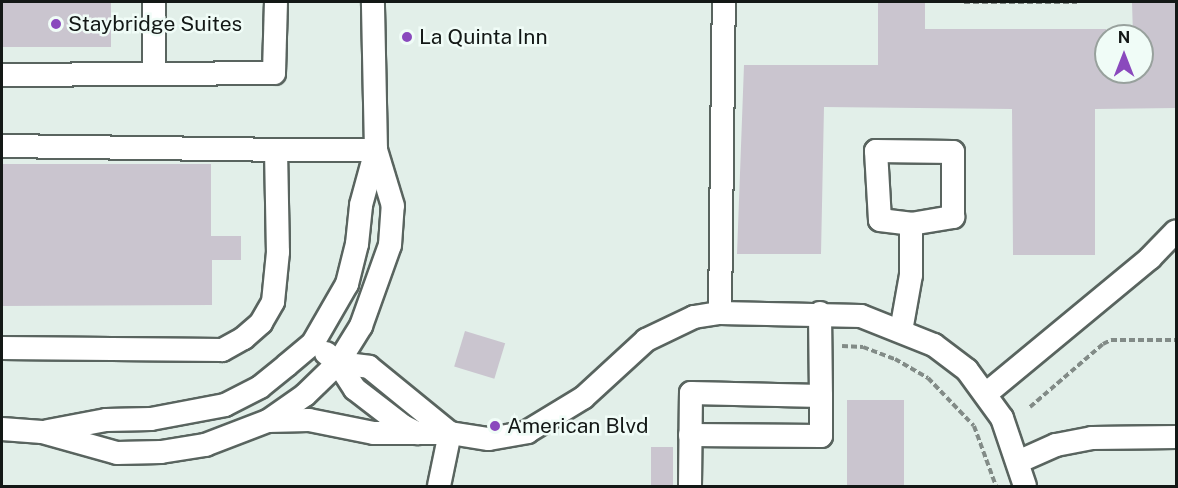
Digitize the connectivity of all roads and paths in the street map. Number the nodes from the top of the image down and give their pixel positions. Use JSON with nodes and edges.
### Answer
{"nodes":[{"id":1,"x":154,"y":2,"type":"edge"},
{"id":2,"x":276,"y":2,"type":"edge"},
{"id":3,"x":373,"y":2,"type":"edge"},
{"id":4,"x":724,"y":2,"type":"edge"},
{"id":5,"x":964,"y":2,"type":"edge"},
{"id":6,"x":986,"y":2,"type":"edge"},
{"id":7,"x":1061,"y":2,"type":"edge"},
{"id":8,"x":1077,"y":2,"type":"edge"},
{"id":9,"x":154,"y":74,"type":"junction"},
{"id":10,"x":2,"y":75,"type":"edge"},
{"id":11,"x":2,"y":146,"type":"edge"},
{"id":12,"x":276,"y":150,"type":"junction"},
{"id":13,"x":376,"y":150,"type":"junction"},
{"id":14,"x":911,"y":224,"type":"junction"},
{"id":15,"x":1176,"y":231,"type":"edge"},
{"id":16,"x":720,"y":313,"type":"junction"},
{"id":17,"x":820,"y":313,"type":"junction"},
{"id":18,"x":901,"y":331,"type":"junction"},
{"id":19,"x":1176,"y":340,"type":"edge"},
{"id":20,"x":313,"y":343,"type":"junction"},
{"id":21,"x":821,"y":345,"type":"junction"},
{"id":22,"x":2,"y":348,"type":"edge"},
{"id":23,"x":338,"y":363,"type":"junction"},
{"id":24,"x":987,"y":393,"type":"junction"},
{"id":25,"x":821,"y":396,"type":"junction"},
{"id":26,"x":1030,"y":408,"type":"dead end"},
{"id":27,"x":268,"y":421,"type":"junction"},
{"id":28,"x":2,"y":429,"type":"edge"},
{"id":29,"x":42,"y":432,"type":"junction"},
{"id":30,"x":450,"y":433,"type":"junction"},
{"id":31,"x":422,"y":435,"type":"junction"},
{"id":32,"x":690,"y":435,"type":"junction"},
{"id":33,"x":1176,"y":437,"type":"edge"},
{"id":34,"x":1020,"y":461,"type":"junction"},
{"id":35,"x":439,"y":486,"type":"edge"},
{"id":36,"x":690,"y":486,"type":"edge"},
{"id":37,"x":996,"y":486,"type":"edge"},
{"id":38,"x":1025,"y":486,"type":"edge"}],
"edges":[{"from":1,"to":9,"type":"street"},
{"from":2,"to":9,"type":"street"},
{"from":3,"to":13,"type":"street"},
{"from":4,"to":16,"type":"street"},
{"from":5,"to":6,"type":"path"},
{"from":6,"to":7,"type":"path"},
{"from":7,"to":8,"type":"path"},
{"from":9,"to":10,"type":"street"},
{"from":11,"to":12,"type":"street"},
{"from":12,"to":13,"type":"street"},
{"from":12,"to":22,"type":"street"},
{"from":13,"to":20,"type":"street"},
{"from":13,"to":23,"type":"street"},
{"from":14,"to":14,"type":"street"},
{"from":14,"to":18,"type":"street"},
{"from":15,"to":24,"type":"street"},
{"from":16,"to":17,"type":"street"},
{"from":16,"to":30,"type":"street"},
{"from":17,"to":18,"type":"street"},
{"from":17,"to":21,"type":"street"},
{"from":18,"to":24,"type":"street"},
{"from":19,"to":26,"type":"path"},
{"from":20,"to":23,"type":"street"},
{"from":20,"to":29,"type":"street"},
{"from":21,"to":25,"type":"street"},
{"from":21,"to":37,"type":"path"},
{"from":23,"to":27,"type":"street"},
{"from":23,"to":30,"type":"street"},
{"from":23,"to":31,"type":"street"},
{"from":24,"to":34,"type":"street"},
{"from":25,"to":32,"type":"street"},
{"from":25,"to":32,"type":"street"},
{"from":27,"to":29,"type":"street"},
{"from":27,"to":31,"type":"street"},
{"from":28,"to":29,"type":"street"},
{"from":30,"to":31,"type":"street"},
{"from":30,"to":35,"type":"street"},
{"from":32,"to":36,"type":"street"},
{"from":33,"to":34,"type":"street"},
{"from":34,"to":38,"type":"street"}]}
